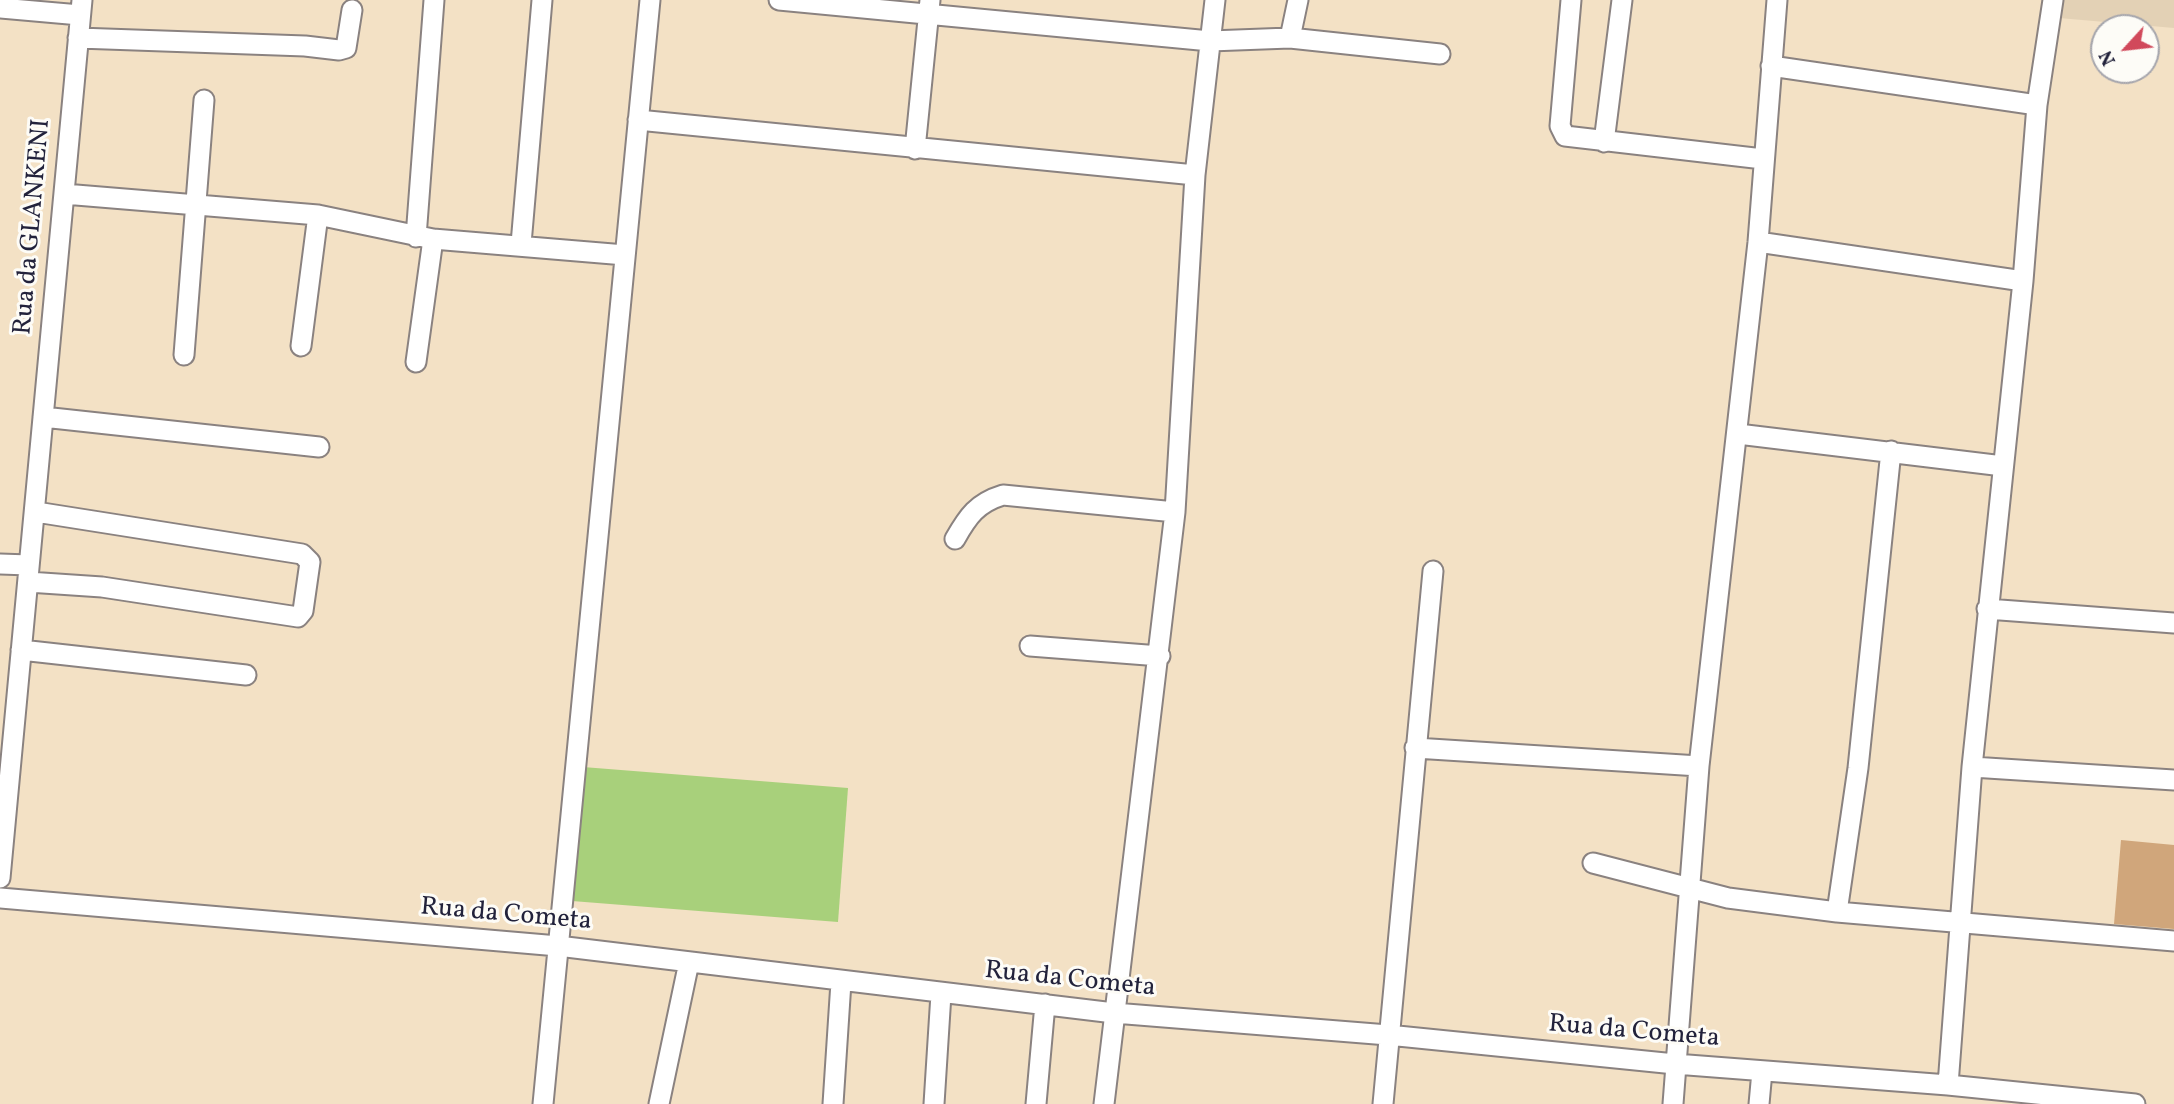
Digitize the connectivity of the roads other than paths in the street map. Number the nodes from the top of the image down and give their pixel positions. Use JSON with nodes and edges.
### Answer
{"nodes":[{"id":1,"x":434,"y":0,"type":"edge"},
{"id":2,"x":542,"y":0,"type":"edge"},
{"id":3,"x":650,"y":0,"type":"edge"},
{"id":4,"x":779,"y":0,"type":"edge"},
{"id":5,"x":1215,"y":0,"type":"edge"},
{"id":6,"x":1298,"y":0,"type":"edge"},
{"id":7,"x":1571,"y":0,"type":"edge"},
{"id":8,"x":1622,"y":0,"type":"edge"},
{"id":9,"x":1777,"y":0,"type":"edge"},
{"id":10,"x":2053,"y":0,"type":"edge"},
{"id":11,"x":0,"y":8,"type":"edge"},
{"id":12,"x":81,"y":8,"type":"edge"},
{"id":13,"x":929,"y":8,"type":"edge"},
{"id":14,"x":352,"y":10,"type":"dead end"},
{"id":15,"x":78,"y":38,"type":"junction"},
{"id":16,"x":1290,"y":38,"type":"junction"},
{"id":17,"x":1210,"y":41,"type":"junction"},
{"id":18,"x":1440,"y":54,"type":"dead end"},
{"id":19,"x":1771,"y":66,"type":"junction"},
{"id":20,"x":204,"y":100,"type":"dead end"},
{"id":21,"x":2037,"y":106,"type":"junction"},
{"id":22,"x":638,"y":120,"type":"junction"},
{"id":23,"x":1604,"y":142,"type":"junction"},
{"id":24,"x":915,"y":149,"type":"junction"},
{"id":25,"x":1763,"y":159,"type":"junction"},
{"id":26,"x":1195,"y":175,"type":"junction"},
{"id":27,"x":64,"y":194,"type":"junction"},
{"id":28,"x":197,"y":203,"type":"junction"},
{"id":29,"x":318,"y":215,"type":"junction"},
{"id":30,"x":424,"y":238,"type":"junction"},
{"id":31,"x":1758,"y":242,"type":"junction"},
{"id":32,"x":520,"y":244,"type":"junction"},
{"id":33,"x":625,"y":255,"type":"junction"},
{"id":34,"x":2024,"y":281,"type":"junction"},
{"id":35,"x":301,"y":346,"type":"dead end"},
{"id":36,"x":184,"y":355,"type":"dead end"},
{"id":37,"x":416,"y":362,"type":"dead end"},
{"id":38,"x":43,"y":417,"type":"junction"},
{"id":39,"x":1738,"y":434,"type":"junction"},
{"id":40,"x":319,"y":447,"type":"dead end"},
{"id":41,"x":1891,"y":451,"type":"junction"},
{"id":42,"x":2003,"y":466,"type":"junction"},
{"id":43,"x":36,"y":512,"type":"junction"},
{"id":44,"x":1175,"y":512,"type":"junction"},
{"id":45,"x":955,"y":539,"type":"dead end"},
{"id":46,"x":0,"y":564,"type":"edge"},
{"id":47,"x":1433,"y":571,"type":"dead end"},
{"id":48,"x":29,"y":573,"type":"junction"},
{"id":49,"x":1987,"y":609,"type":"junction"},
{"id":50,"x":2174,"y":623,"type":"edge"},
{"id":51,"x":1030,"y":646,"type":"dead end"},
{"id":52,"x":21,"y":650,"type":"junction"},
{"id":53,"x":1160,"y":656,"type":"junction"},
{"id":54,"x":246,"y":675,"type":"dead end"},
{"id":55,"x":6,"y":748,"type":"edge"},
{"id":56,"x":1415,"y":748,"type":"junction"},
{"id":57,"x":1699,"y":766,"type":"junction"},
{"id":58,"x":1972,"y":767,"type":"junction"},
{"id":59,"x":2174,"y":780,"type":"edge"},
{"id":60,"x":1593,"y":863,"type":"dead end"},
{"id":61,"x":0,"y":878,"type":"edge"},
{"id":62,"x":1689,"y":889,"type":"junction"},
{"id":63,"x":0,"y":898,"type":"edge"},
{"id":64,"x":1838,"y":912,"type":"junction"},
{"id":65,"x":1961,"y":921,"type":"junction"},
{"id":66,"x":2174,"y":941,"type":"edge"},
{"id":67,"x":558,"y":946,"type":"junction"},
{"id":68,"x":689,"y":962,"type":"junction"},
{"id":69,"x":841,"y":982,"type":"junction"},
{"id":70,"x":941,"y":994,"type":"junction"},
{"id":71,"x":1045,"y":1004,"type":"junction"},
{"id":72,"x":1114,"y":1013,"type":"junction"},
{"id":73,"x":1388,"y":1035,"type":"junction"},
{"id":74,"x":1675,"y":1064,"type":"junction"},
{"id":75,"x":1762,"y":1071,"type":"junction"},
{"id":76,"x":1948,"y":1085,"type":"junction"},
{"id":77,"x":543,"y":1104,"type":"edge"},
{"id":78,"x":659,"y":1104,"type":"edge"},
{"id":79,"x":833,"y":1104,"type":"edge"},
{"id":80,"x":934,"y":1104,"type":"edge"},
{"id":81,"x":1036,"y":1104,"type":"edge"},
{"id":82,"x":1104,"y":1104,"type":"edge"},
{"id":83,"x":1382,"y":1104,"type":"edge"},
{"id":84,"x":1673,"y":1104,"type":"edge"},
{"id":85,"x":1759,"y":1104,"type":"edge"},
{"id":86,"x":2135,"y":1104,"type":"edge"}],
"edges":[{"from":1,"to":30,"type":"street"},
{"from":2,"to":32,"type":"street"},
{"from":3,"to":22,"type":"street"},
{"from":4,"to":13,"type":"street"},
{"from":5,"to":17,"type":"street"},
{"from":6,"to":16,"type":"street"},
{"from":7,"to":23,"type":"street"},
{"from":8,"to":23,"type":"street"},
{"from":9,"to":19,"type":"street"},
{"from":10,"to":21,"type":"street"},
{"from":11,"to":12,"type":"street"},
{"from":12,"to":15,"type":"street","name":"Rua da GLANKENI"},
{"from":13,"to":17,"type":"street"},
{"from":13,"to":24,"type":"street"},
{"from":14,"to":15,"type":"street"},
{"from":15,"to":27,"type":"street","name":"Rua da GLANKENI"},
{"from":16,"to":17,"type":"street"},
{"from":16,"to":18,"type":"street"},
{"from":17,"to":26,"type":"street"},
{"from":19,"to":21,"type":"street"},
{"from":19,"to":25,"type":"street"},
{"from":20,"to":28,"type":"street"},
{"from":21,"to":34,"type":"street"},
{"from":22,"to":24,"type":"street"},
{"from":22,"to":33,"type":"street"},
{"from":23,"to":25,"type":"street"},
{"from":24,"to":26,"type":"street"},
{"from":25,"to":31,"type":"street"},
{"from":26,"to":44,"type":"street"},
{"from":27,"to":28,"type":"street"},
{"from":27,"to":38,"type":"street","name":"Rua da GLANKENI"},
{"from":28,"to":29,"type":"street"},
{"from":28,"to":36,"type":"street"},
{"from":29,"to":30,"type":"street"},
{"from":29,"to":35,"type":"street"},
{"from":30,"to":32,"type":"street"},
{"from":30,"to":37,"type":"street"},
{"from":31,"to":34,"type":"street"},
{"from":31,"to":39,"type":"street"},
{"from":32,"to":33,"type":"street"},
{"from":33,"to":67,"type":"street"},
{"from":34,"to":42,"type":"street"},
{"from":38,"to":40,"type":"street"},
{"from":38,"to":43,"type":"street","name":"Rua da GLANKENI"},
{"from":39,"to":41,"type":"street"},
{"from":39,"to":57,"type":"street"},
{"from":41,"to":42,"type":"street"},
{"from":41,"to":64,"type":"street"},
{"from":42,"to":49,"type":"street"},
{"from":43,"to":48,"type":"street","name":"Rua da GLANKENI"},
{"from":43,"to":48,"type":"street"},
{"from":44,"to":45,"type":"street"},
{"from":44,"to":53,"type":"street"},
{"from":46,"to":48,"type":"street"},
{"from":47,"to":56,"type":"street"},
{"from":48,"to":52,"type":"street","name":"Rua da GLANKENI"},
{"from":49,"to":50,"type":"street"},
{"from":49,"to":58,"type":"street"},
{"from":51,"to":53,"type":"street"},
{"from":52,"to":54,"type":"street"},
{"from":52,"to":55,"type":"street","name":"Rua da GLANKENI"},
{"from":53,"to":72,"type":"street"},
{"from":55,"to":61,"type":"street","name":"Rua da GLANKENI"},
{"from":56,"to":57,"type":"street"},
{"from":56,"to":73,"type":"street"},
{"from":57,"to":62,"type":"street"},
{"from":58,"to":59,"type":"street"},
{"from":58,"to":65,"type":"street"},
{"from":60,"to":62,"type":"street"},
{"from":62,"to":64,"type":"street"},
{"from":62,"to":74,"type":"street"},
{"from":63,"to":67,"type":"street","name":"Rua da Cometa"},
{"from":64,"to":65,"type":"street"},
{"from":65,"to":66,"type":"street"},
{"from":65,"to":76,"type":"street"},
{"from":67,"to":68,"type":"street","name":"Rua da Cometa"},
{"from":67,"to":77,"type":"street"},
{"from":68,"to":69,"type":"street","name":"Rua da Cometa"},
{"from":68,"to":78,"type":"street"},
{"from":69,"to":70,"type":"street","name":"Rua da Cometa"},
{"from":69,"to":79,"type":"street"},
{"from":70,"to":71,"type":"street","name":"Rua da Cometa"},
{"from":70,"to":80,"type":"street"},
{"from":71,"to":72,"type":"street","name":"Rua da Cometa"},
{"from":71,"to":81,"type":"street"},
{"from":72,"to":73,"type":"street","name":"Rua da Cometa"},
{"from":72,"to":82,"type":"street"},
{"from":73,"to":74,"type":"street","name":"Rua da Cometa"},
{"from":73,"to":83,"type":"street"},
{"from":74,"to":75,"type":"street","name":"Rua da Cometa"},
{"from":74,"to":84,"type":"street"},
{"from":75,"to":76,"type":"street","name":"Rua da Cometa"},
{"from":75,"to":85,"type":"street"},
{"from":76,"to":86,"type":"street","name":"Rua da Cometa"}]}
